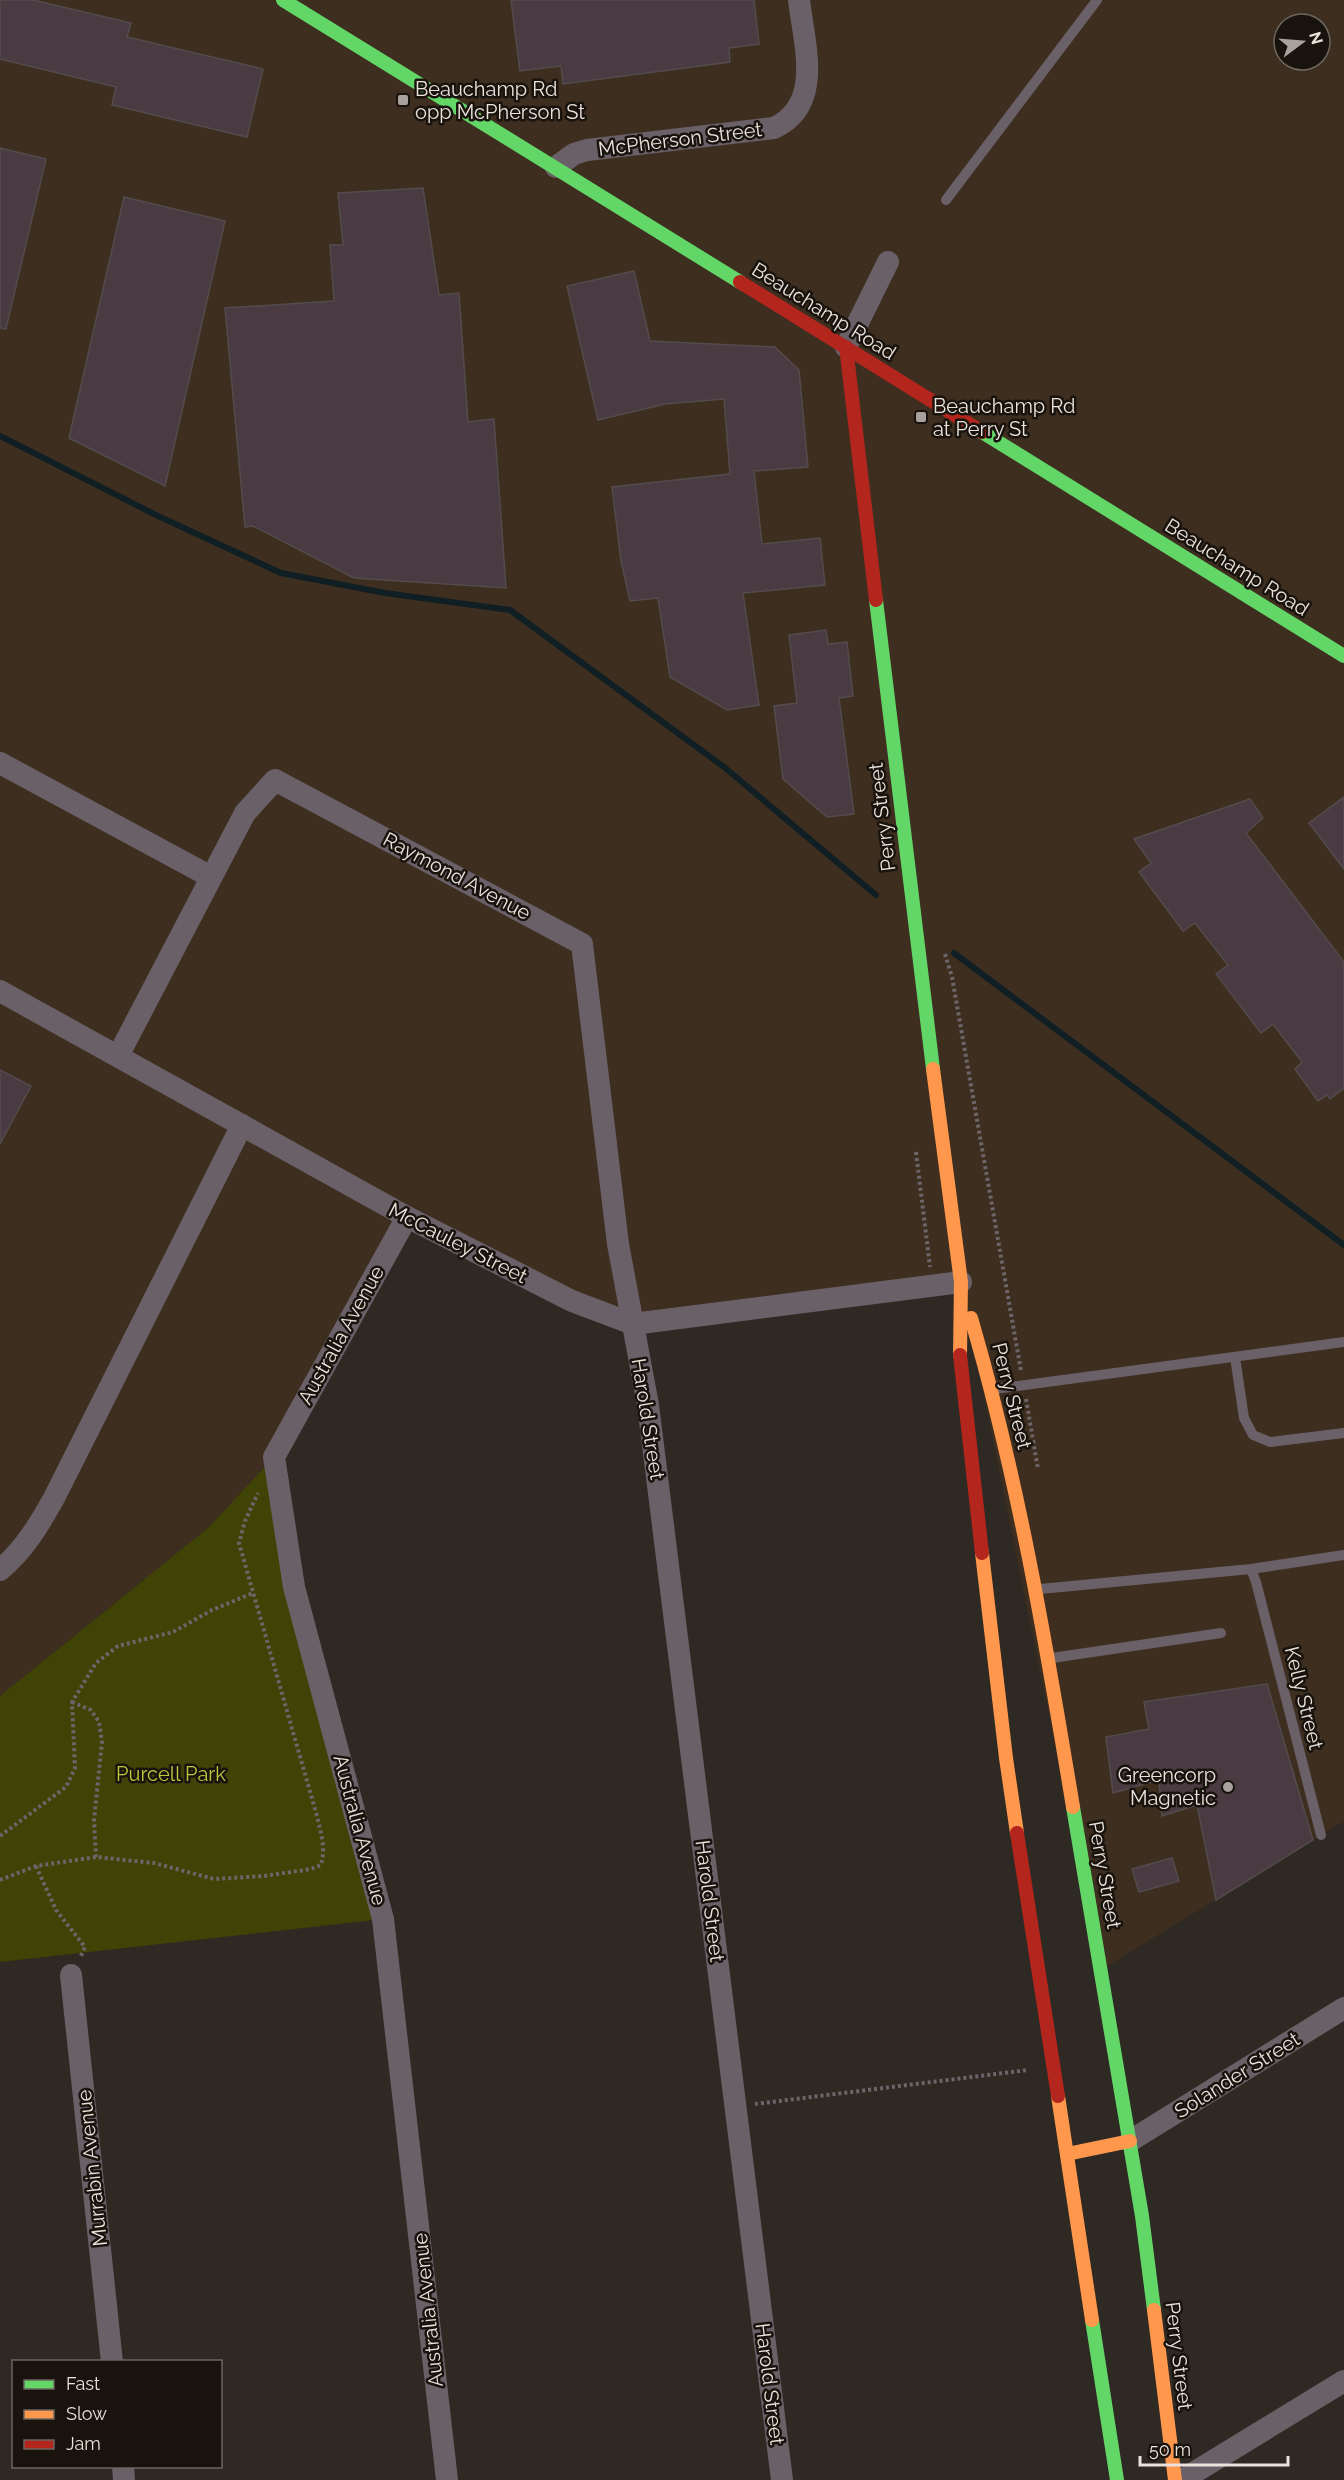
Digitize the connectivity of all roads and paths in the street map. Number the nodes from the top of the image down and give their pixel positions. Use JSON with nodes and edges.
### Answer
{"nodes":[{"id":1,"x":283,"y":0,"type":"edge"},
{"id":2,"x":799,"y":0,"type":"edge"},
{"id":3,"x":1096,"y":0,"type":"edge"},
{"id":4,"x":556,"y":167,"type":"junction"},
{"id":5,"x":946,"y":200,"type":"dead end"},
{"id":6,"x":888,"y":262,"type":"dead end"},
{"id":7,"x":846,"y":347,"type":"junction"},
{"id":8,"x":1344,"y":656,"type":"edge"},
{"id":9,"x":0,"y":763,"type":"edge"},
{"id":10,"x":212,"y":877,"type":"junction"},
{"id":11,"x":944,"y":950,"type":"dead end"},
{"id":12,"x":0,"y":991,"type":"edge"},
{"id":13,"x":118,"y":1056,"type":"junction"},
{"id":14,"x":242,"y":1125,"type":"junction"},
{"id":15,"x":915,"y":1145,"type":"dead end"},
{"id":16,"x":407,"y":1217,"type":"junction"},
{"id":17,"x":961,"y":1282,"type":"junction"},
{"id":18,"x":932,"y":1286,"type":"junction"},
{"id":19,"x":633,"y":1324,"type":"junction"},
{"id":20,"x":1344,"y":1342,"type":"edge"},
{"id":21,"x":1235,"y":1357,"type":"junction"},
{"id":22,"x":1023,"y":1385,"type":"junction"},
{"id":23,"x":992,"y":1389,"type":"junction"},
{"id":24,"x":1344,"y":1433,"type":"edge"},
{"id":25,"x":1039,"y":1475,"type":"dead end"},
{"id":26,"x":260,"y":1489,"type":"dead end"},
{"id":27,"x":1344,"y":1555,"type":"edge"},
{"id":28,"x":1251,"y":1569,"type":"junction"},
{"id":29,"x":0,"y":1570,"type":"edge"},
{"id":30,"x":1017,"y":1589,"type":"dead end"},
{"id":31,"x":1037,"y":1590,"type":"junction"},
{"id":32,"x":253,"y":1593,"type":"junction"},
{"id":33,"x":1221,"y":1633,"type":"dead end"},
{"id":34,"x":1048,"y":1658,"type":"junction"},
{"id":35,"x":72,"y":1702,"type":"junction"},
{"id":36,"x":1321,"y":1835,"type":"dead end"},
{"id":37,"x":0,"y":1836,"type":"edge"},
{"id":38,"x":96,"y":1857,"type":"junction"},
{"id":39,"x":36,"y":1866,"type":"junction"},
{"id":40,"x":0,"y":1880,"type":"edge"},
{"id":41,"x":71,"y":1976,"type":"joint"},
{"id":42,"x":1344,"y":2008,"type":"edge"},
{"id":43,"x":1026,"y":2058,"type":"dead end"},
{"id":44,"x":735,"y":2106,"type":"junction"},
{"id":45,"x":1130,"y":2141,"type":"junction"},
{"id":46,"x":1067,"y":2154,"type":"junction"},
{"id":47,"x":112,"y":2360,"type":"edge"},
{"id":48,"x":1344,"y":2381,"type":"edge"},
{"id":49,"x":447,"y":2480,"type":"edge"},
{"id":50,"x":782,"y":2480,"type":"edge"},
{"id":51,"x":1117,"y":2480,"type":"edge"},
{"id":52,"x":1175,"y":2480,"type":"edge"},
{"id":53,"x":1182,"y":2480,"type":"edge"}],
"edges":[{"from":1,"to":4,"type":"street","name":"Beauchamp Road"},
{"from":2,"to":4,"type":"street","name":"McPherson Street"},
{"from":3,"to":5,"type":"lane"},
{"from":4,"to":7,"type":"street","name":"Beauchamp Road"},
{"from":6,"to":7,"type":"street"},
{"from":7,"to":8,"type":"street","name":"Beauchamp Road"},
{"from":7,"to":17,"type":"street","name":"Perry Street"},
{"from":9,"to":10,"type":"street"},
{"from":10,"to":13,"type":"street","name":"Raymond Avenue"},
{"from":10,"to":19,"type":"street","name":"Raymond Avenue"},
{"from":11,"to":22,"type":"path"},
{"from":12,"to":13,"type":"street","name":"McCauley Street"},
{"from":13,"to":14,"type":"street","name":"McCauley Street"},
{"from":14,"to":16,"type":"street","name":"McCauley Street"},
{"from":14,"to":29,"type":"street"},
{"from":15,"to":18,"type":"path"},
{"from":16,"to":19,"type":"street","name":"McCauley Street"},
{"from":16,"to":49,"type":"street","name":"Australia Avenue"},
{"from":17,"to":18,"type":"street","name":"McCauley Street"},
{"from":17,"to":23,"type":"street","name":"Perry Street"},
{"from":17,"to":46,"type":"street","name":"Perry Street"},
{"from":18,"to":19,"type":"street","name":"McCauley Street"},
{"from":19,"to":44,"type":"street","name":"Harold Street"},
{"from":20,"to":21,"type":"lane"},
{"from":21,"to":22,"type":"lane"},
{"from":21,"to":24,"type":"lane"},
{"from":22,"to":23,"type":"lane"},
{"from":22,"to":25,"type":"path"},
{"from":23,"to":31,"type":"street","name":"Perry Street"},
{"from":26,"to":32,"type":"path"},
{"from":27,"to":28,"type":"lane"},
{"from":28,"to":31,"type":"lane"},
{"from":28,"to":36,"type":"lane","name":"Kelly Street"},
{"from":30,"to":31,"type":"street"},
{"from":31,"to":34,"type":"street","name":"Perry Street"},
{"from":32,"to":35,"type":"path"},
{"from":32,"to":38,"type":"path"},
{"from":33,"to":34,"type":"lane"},
{"from":34,"to":45,"type":"street","name":"Perry Street"},
{"from":35,"to":37,"type":"path"},
{"from":35,"to":38,"type":"path"},
{"from":38,"to":39,"type":"path"},
{"from":39,"to":40,"type":"path"},
{"from":39,"to":41,"type":"path"},
{"from":41,"to":47,"type":"street","name":"Murrabin Avenue"},
{"from":42,"to":45,"type":"street","name":"Solander Street"},
{"from":43,"to":44,"type":"path"},
{"from":44,"to":50,"type":"street","name":"Harold Street"},
{"from":45,"to":46,"type":"street"},
{"from":45,"to":52,"type":"street","name":"Perry Street"},
{"from":46,"to":51,"type":"street","name":"Perry Street"},
{"from":48,"to":53,"type":"street"}]}
